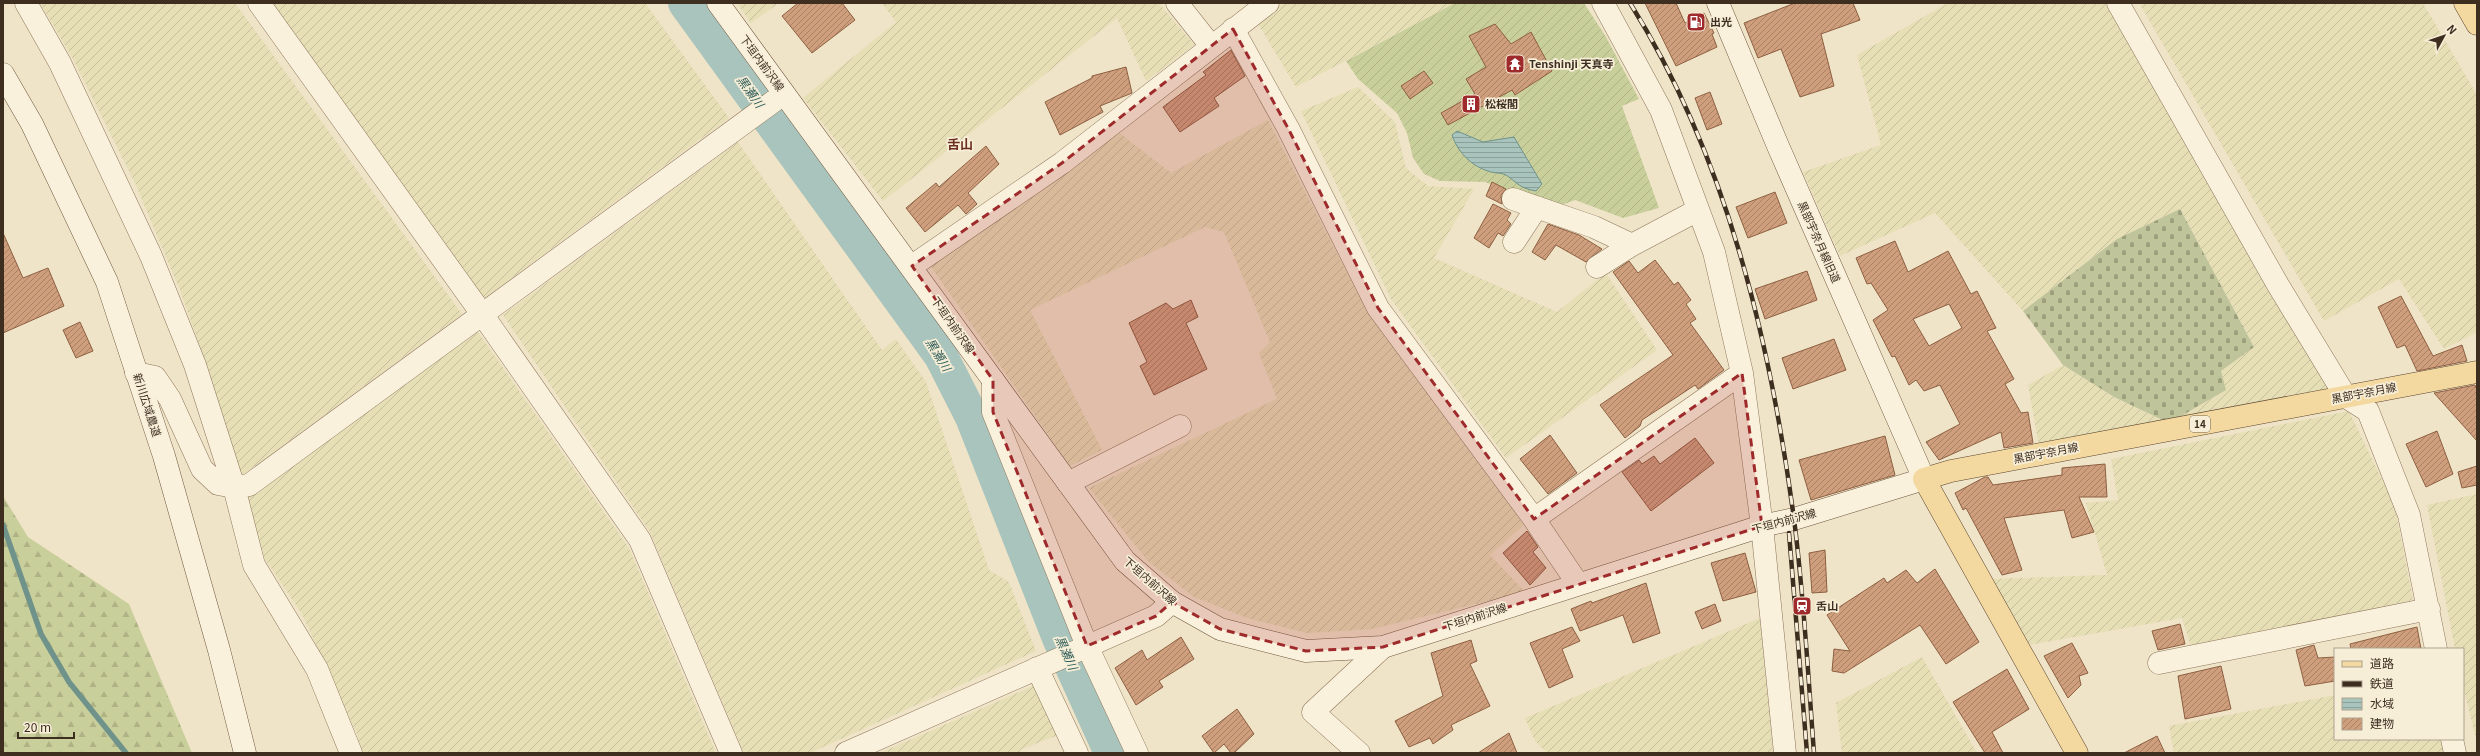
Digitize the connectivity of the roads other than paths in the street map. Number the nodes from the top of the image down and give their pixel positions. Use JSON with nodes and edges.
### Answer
{"nodes":[{"id":1,"x":26,"y":3,"type":"edge"},
{"id":2,"x":259,"y":3,"type":"edge"},
{"id":3,"x":718,"y":3,"type":"edge"},
{"id":4,"x":1177,"y":3,"type":"edge"},
{"id":5,"x":1268,"y":3,"type":"edge"},
{"id":6,"x":1603,"y":3,"type":"edge"},
{"id":7,"x":1718,"y":3,"type":"edge"},
{"id":8,"x":2118,"y":3,"type":"edge"},
{"id":9,"x":2465,"y":3,"type":"edge"},
{"id":10,"x":2477,"y":24,"type":"edge"},
{"id":11,"x":1233,"y":29,"type":"junction"},
{"id":12,"x":1211,"y":46,"type":"junction"},
{"id":13,"x":3,"y":74,"type":"edge"},
{"id":14,"x":779,"y":97,"type":"junction"},
{"id":15,"x":1513,"y":199,"type":"dead end"},
{"id":16,"x":1537,"y":207,"type":"junction"},
{"id":17,"x":1698,"y":210,"type":"junction"},
{"id":18,"x":1514,"y":242,"type":"dead end"},
{"id":19,"x":1632,"y":245,"type":"junction"},
{"id":20,"x":912,"y":266,"type":"junction"},
{"id":21,"x":1597,"y":267,"type":"dead end"},
{"id":22,"x":482,"y":314,"type":"junction"},
{"id":23,"x":2477,"y":372,"type":"edge"},
{"id":24,"x":136,"y":373,"type":"junction"},
{"id":25,"x":1742,"y":373,"type":"junction"},
{"id":26,"x":993,"y":380,"type":"junction"},
{"id":27,"x":2346,"y":397,"type":"junction"},
{"id":28,"x":1180,"y":426,"type":"dead end"},
{"id":29,"x":1924,"y":479,"type":"junction"},
{"id":30,"x":1068,"y":483,"type":"junction"},
{"id":31,"x":234,"y":487,"type":"junction"},
{"id":32,"x":1534,"y":519,"type":"junction"},
{"id":33,"x":1762,"y":526,"type":"junction"},
{"id":34,"x":1578,"y":584,"type":"junction"},
{"id":35,"x":1172,"y":602,"type":"junction"},
{"id":36,"x":2429,"y":609,"type":"junction"},
{"id":37,"x":1086,"y":646,"type":"junction"},
{"id":38,"x":1382,"y":647,"type":"junction"},
{"id":39,"x":2436,"y":648,"type":"edge"},
{"id":40,"x":2159,"y":663,"type":"dead end"},
{"id":41,"x":1043,"y":665,"type":"junction"},
{"id":42,"x":2452,"y":740,"type":"edge"},
{"id":43,"x":245,"y":753,"type":"edge"},
{"id":44,"x":350,"y":753,"type":"edge"},
{"id":45,"x":732,"y":753,"type":"edge"},
{"id":46,"x":846,"y":753,"type":"edge"},
{"id":47,"x":1076,"y":753,"type":"edge"},
{"id":48,"x":1137,"y":753,"type":"edge"},
{"id":49,"x":1359,"y":753,"type":"edge"},
{"id":50,"x":1785,"y":753,"type":"edge"},
{"id":51,"x":2077,"y":753,"type":"edge"},
{"id":52,"x":2455,"y":753,"type":"edge"}],
"edges":[{"from":1,"to":31,"type":"street"},
{"from":2,"to":22,"type":"street"},
{"from":3,"to":14,"type":"street","name":"下垣内前沢線"},
{"from":4,"to":12,"type":"street"},
{"from":5,"to":11,"type":"street"},
{"from":6,"to":17,"type":"street"},
{"from":7,"to":29,"type":"street","name":"黒部宇奈月線旧道"},
{"from":8,"to":27,"type":"street"},
{"from":9,"to":10,"type":"main road"},
{"from":11,"to":12,"type":"street"},
{"from":11,"to":32,"type":"street"},
{"from":12,"to":20,"type":"street"},
{"from":13,"to":24,"type":"street","name":"新川広域農道"},
{"from":14,"to":20,"type":"street","name":"下垣内前沢線"},
{"from":14,"to":22,"type":"street"},
{"from":15,"to":16,"type":"street"},
{"from":16,"to":18,"type":"street"},
{"from":16,"to":19,"type":"street"},
{"from":17,"to":19,"type":"street"},
{"from":17,"to":25,"type":"street"},
{"from":19,"to":21,"type":"street"},
{"from":20,"to":26,"type":"street","name":"下垣内前沢線"},
{"from":22,"to":31,"type":"street"},
{"from":22,"to":45,"type":"street"},
{"from":23,"to":27,"type":"main road","name":"黒部宇奈月線","number":"14"},
{"from":24,"to":31,"type":"street"},
{"from":24,"to":43,"type":"street","name":"新川広域農道"},
{"from":25,"to":32,"type":"street"},
{"from":25,"to":33,"type":"street"},
{"from":26,"to":30,"type":"street","name":"下垣内前沢線"},
{"from":26,"to":37,"type":"street"},
{"from":27,"to":29,"type":"main road","name":"黒部宇奈月線","number":"14"},
{"from":27,"to":36,"type":"street"},
{"from":28,"to":30,"type":"street"},
{"from":29,"to":33,"type":"street","name":"下垣内前沢線"},
{"from":29,"to":51,"type":"main road"},
{"from":30,"to":35,"type":"street","name":"下垣内前沢線"},
{"from":31,"to":44,"type":"street"},
{"from":32,"to":34,"type":"street"},
{"from":33,"to":34,"type":"street","name":"下垣内前沢線"},
{"from":33,"to":50,"type":"street"},
{"from":34,"to":38,"type":"street","name":"下垣内前沢線"},
{"from":35,"to":37,"type":"street"},
{"from":35,"to":38,"type":"street","name":"下垣内前沢線"},
{"from":36,"to":39,"type":"street"},
{"from":36,"to":40,"type":"street"},
{"from":37,"to":41,"type":"street"},
{"from":37,"to":48,"type":"street"},
{"from":38,"to":49,"type":"street"},
{"from":41,"to":46,"type":"street"},
{"from":41,"to":47,"type":"street"},
{"from":42,"to":52,"type":"street"}]}
